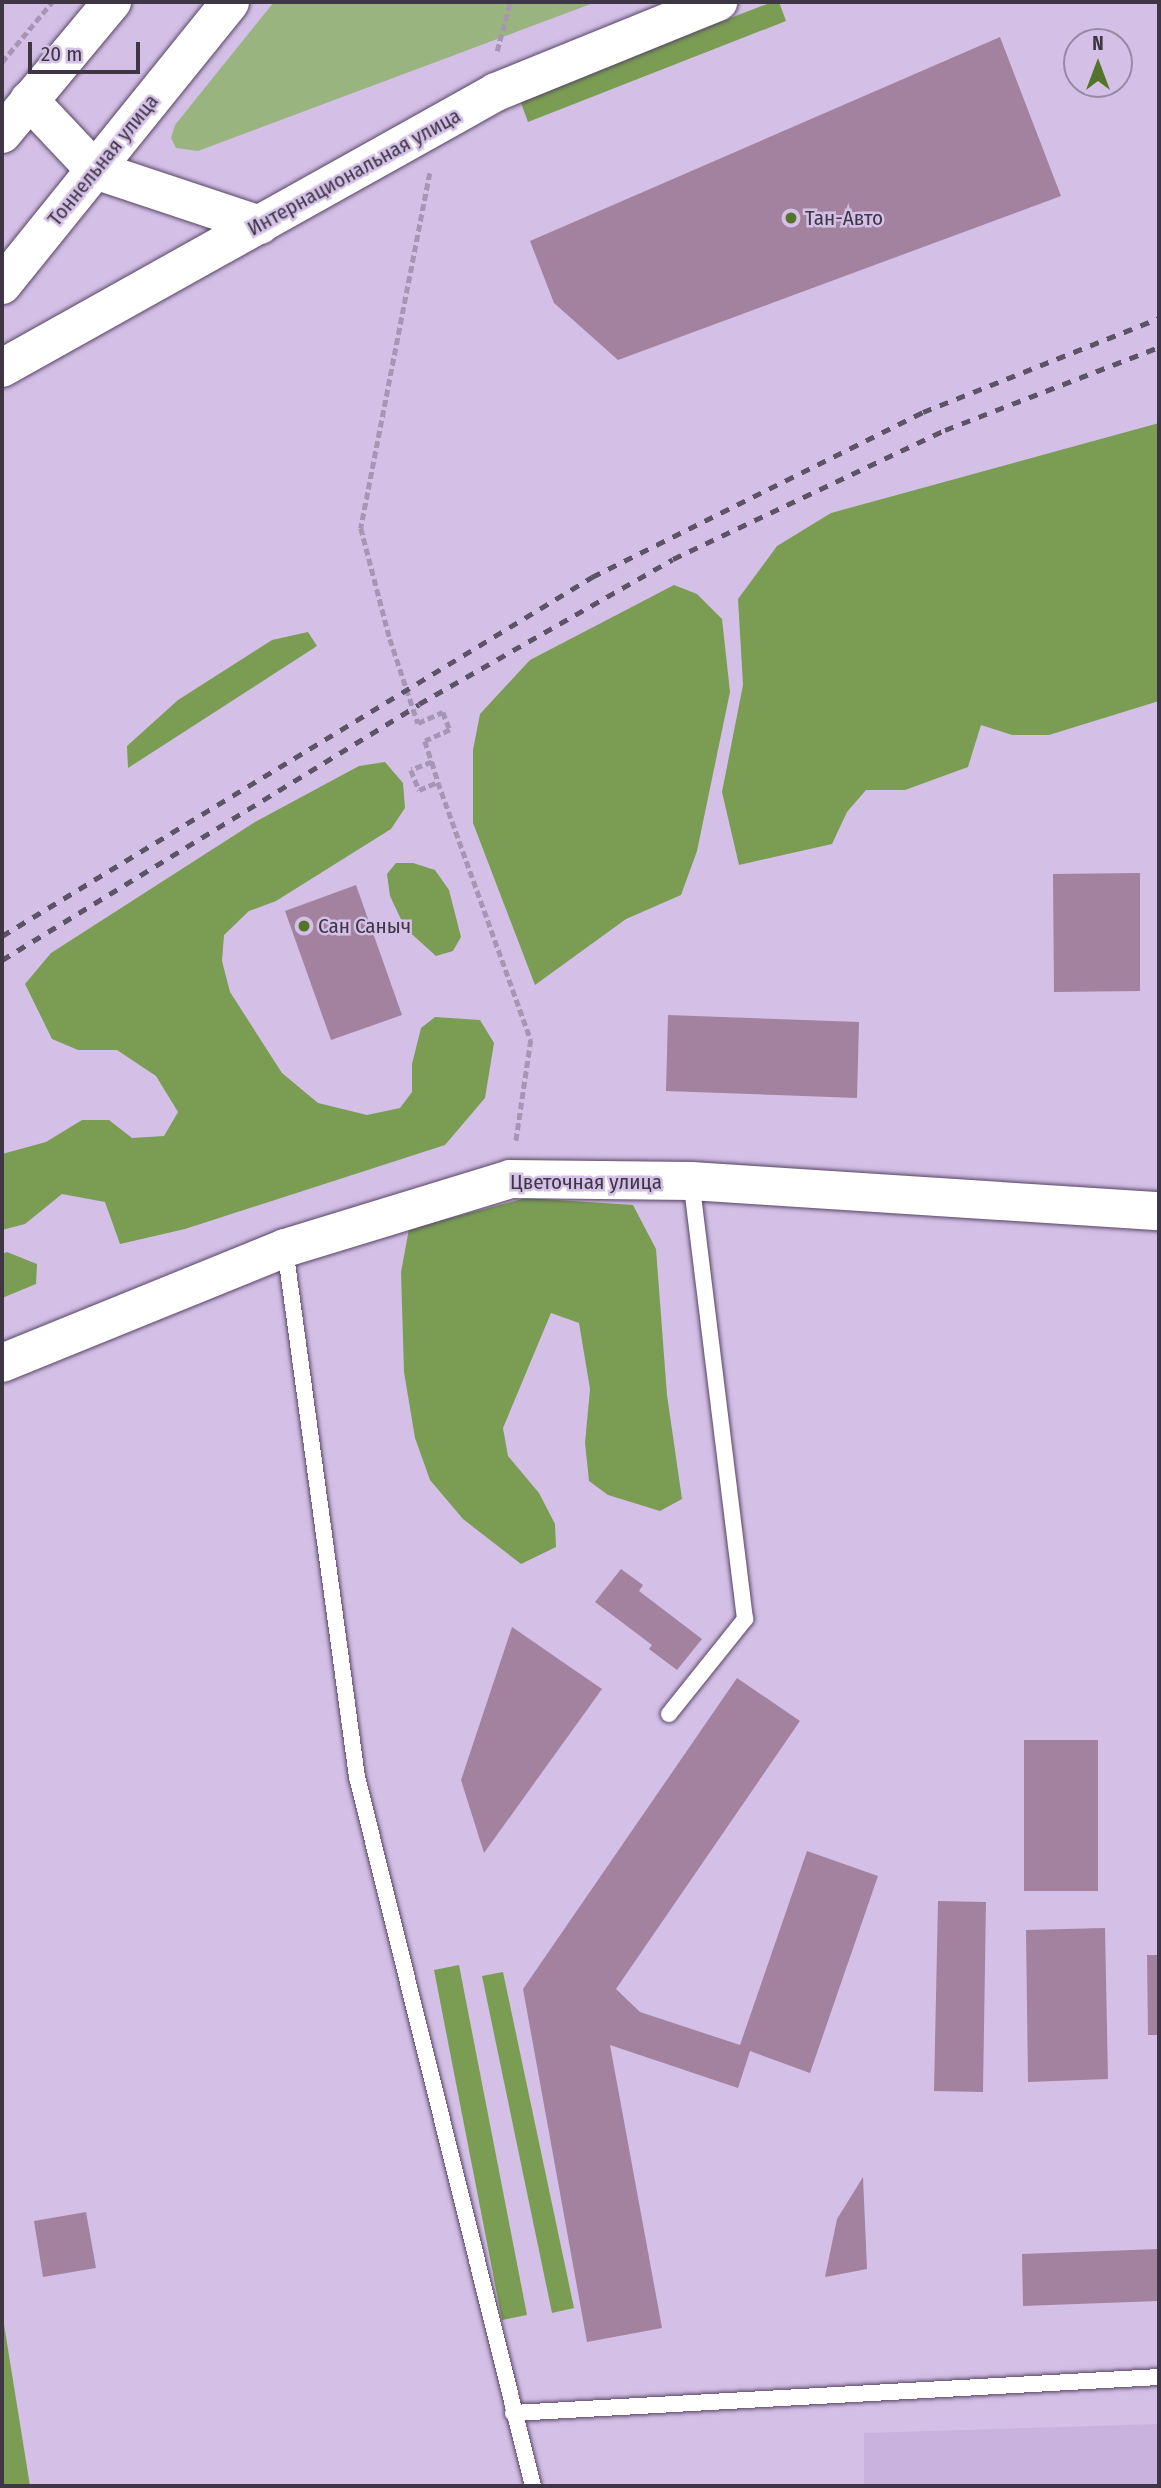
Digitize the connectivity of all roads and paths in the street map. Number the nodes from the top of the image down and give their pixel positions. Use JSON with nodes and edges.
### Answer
{"nodes":[{"id":1,"x":52,"y":2,"type":"edge"},
{"id":2,"x":112,"y":2,"type":"edge"},
{"id":3,"x":230,"y":2,"type":"edge"},
{"id":4,"x":718,"y":2,"type":"edge"},
{"id":5,"x":2,"y":62,"type":"edge"},
{"id":6,"x":29,"y":100,"type":"junction"},
{"id":7,"x":2,"y":134,"type":"edge"},
{"id":8,"x":432,"y":166,"type":"dead end"},
{"id":9,"x":94,"y":170,"type":"junction"},
{"id":10,"x":260,"y":225,"type":"junction"},
{"id":11,"x":2,"y":285,"type":"edge"},
{"id":12,"x":2,"y":368,"type":"edge"},
{"id":13,"x":432,"y":762,"type":"junction"},
{"id":14,"x":438,"y":782,"type":"junction"},
{"id":15,"x":510,"y":1180,"type":"junction"},
{"id":16,"x":691,"y":1181,"type":"junction"},
{"id":17,"x":1159,"y":1211,"type":"edge"},
{"id":18,"x":285,"y":1248,"type":"junction"},
{"id":19,"x":2,"y":1363,"type":"edge"},
{"id":20,"x":669,"y":1714,"type":"dead end"},
{"id":21,"x":1159,"y":2377,"type":"edge"},
{"id":22,"x":513,"y":2413,"type":"junction"},
{"id":23,"x":533,"y":2486,"type":"edge"}],
"edges":[{"from":1,"to":5,"type":"path"},
{"from":2,"to":6,"type":"main road"},
{"from":3,"to":9,"type":"main road","name":"Тоннельная улица"},
{"from":4,"to":10,"type":"main road","name":"Интернациональная улица"},
{"from":6,"to":7,"type":"main road"},
{"from":6,"to":9,"type":"main road"},
{"from":8,"to":13,"type":"path"},
{"from":9,"to":10,"type":"main road"},
{"from":9,"to":11,"type":"main road","name":"Тоннельная улица"},
{"from":10,"to":12,"type":"main road","name":"Интернациональная улица"},
{"from":13,"to":14,"type":"path"},
{"from":13,"to":14,"type":"path"},
{"from":14,"to":15,"type":"path"},
{"from":15,"to":16,"type":"main road","name":"Цветочная улица"},
{"from":15,"to":18,"type":"main road","name":"Цветочная улица"},
{"from":16,"to":17,"type":"main road","name":"Цветочная улица"},
{"from":16,"to":20,"type":"lane"},
{"from":18,"to":19,"type":"main road","name":"Цветочная улица"},
{"from":18,"to":22,"type":"lane"},
{"from":21,"to":22,"type":"lane"},
{"from":22,"to":23,"type":"lane"}]}
